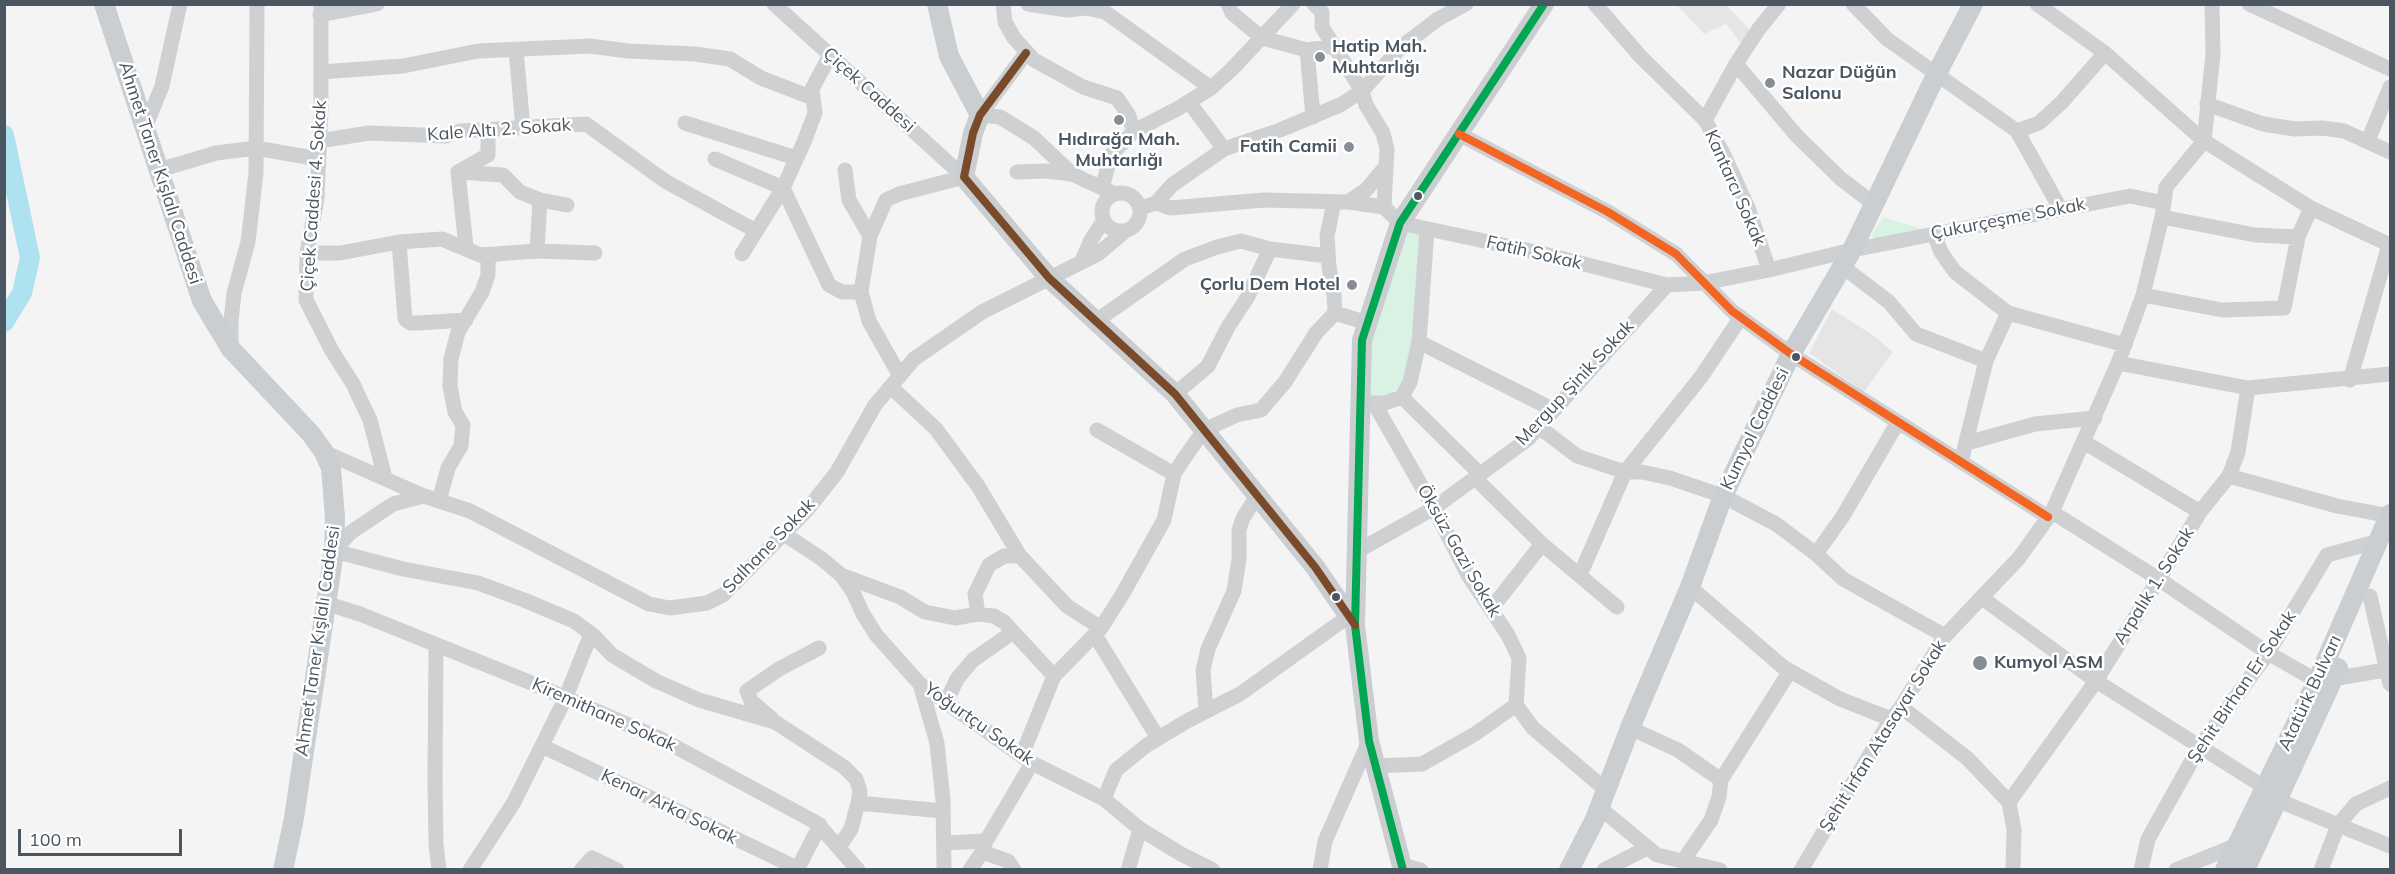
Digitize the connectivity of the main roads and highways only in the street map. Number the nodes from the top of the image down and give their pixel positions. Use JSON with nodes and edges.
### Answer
{"nodes":[{"id":1,"x":104,"y":4,"type":"edge"},
{"id":2,"x":937,"y":4,"type":"edge"},
{"id":3,"x":1544,"y":4,"type":"edge"},
{"id":4,"x":1974,"y":4,"type":"edge"},
{"id":5,"x":2390,"y":515,"type":"edge"},
{"id":6,"x":2385,"y":545,"type":"edge"},
{"id":7,"x":1352,"y":621,"type":"junction"},
{"id":8,"x":2325,"y":680,"type":"junction"},
{"id":9,"x":2270,"y":794,"type":"junction"},
{"id":10,"x":1402,"y":867,"type":"edge"},
{"id":11,"x":283,"y":870,"type":"edge"},
{"id":12,"x":1569,"y":870,"type":"edge"},
{"id":13,"x":2225,"y":870,"type":"edge"},
{"id":14,"x":2245,"y":870,"type":"edge"}],
"edges":[{"from":1,"to":11,"type":"main road","name":"Ahmet Taner Kışlalı Caddesi"},
{"from":2,"to":7,"type":"main road"},
{"from":3,"to":7,"type":"main road"},
{"from":4,"to":12,"type":"main road","name":"Kumyol Caddesi"},
{"from":5,"to":6,"type":"main road","name":"Atatürk Bulvarı"},
{"from":6,"to":8,"type":"main road","name":"Atatürk Bulvarı"},
{"from":6,"to":8,"type":"main road","name":"Atatürk Bulvarı"},
{"from":7,"to":10,"type":"main road"},
{"from":8,"to":9,"type":"main road","name":"Atatürk Bulvarı"},
{"from":9,"to":13,"type":"main road","name":"Atatürk Bulvarı"},
{"from":9,"to":14,"type":"main road","name":"Atatürk Bulvarı"}]}
